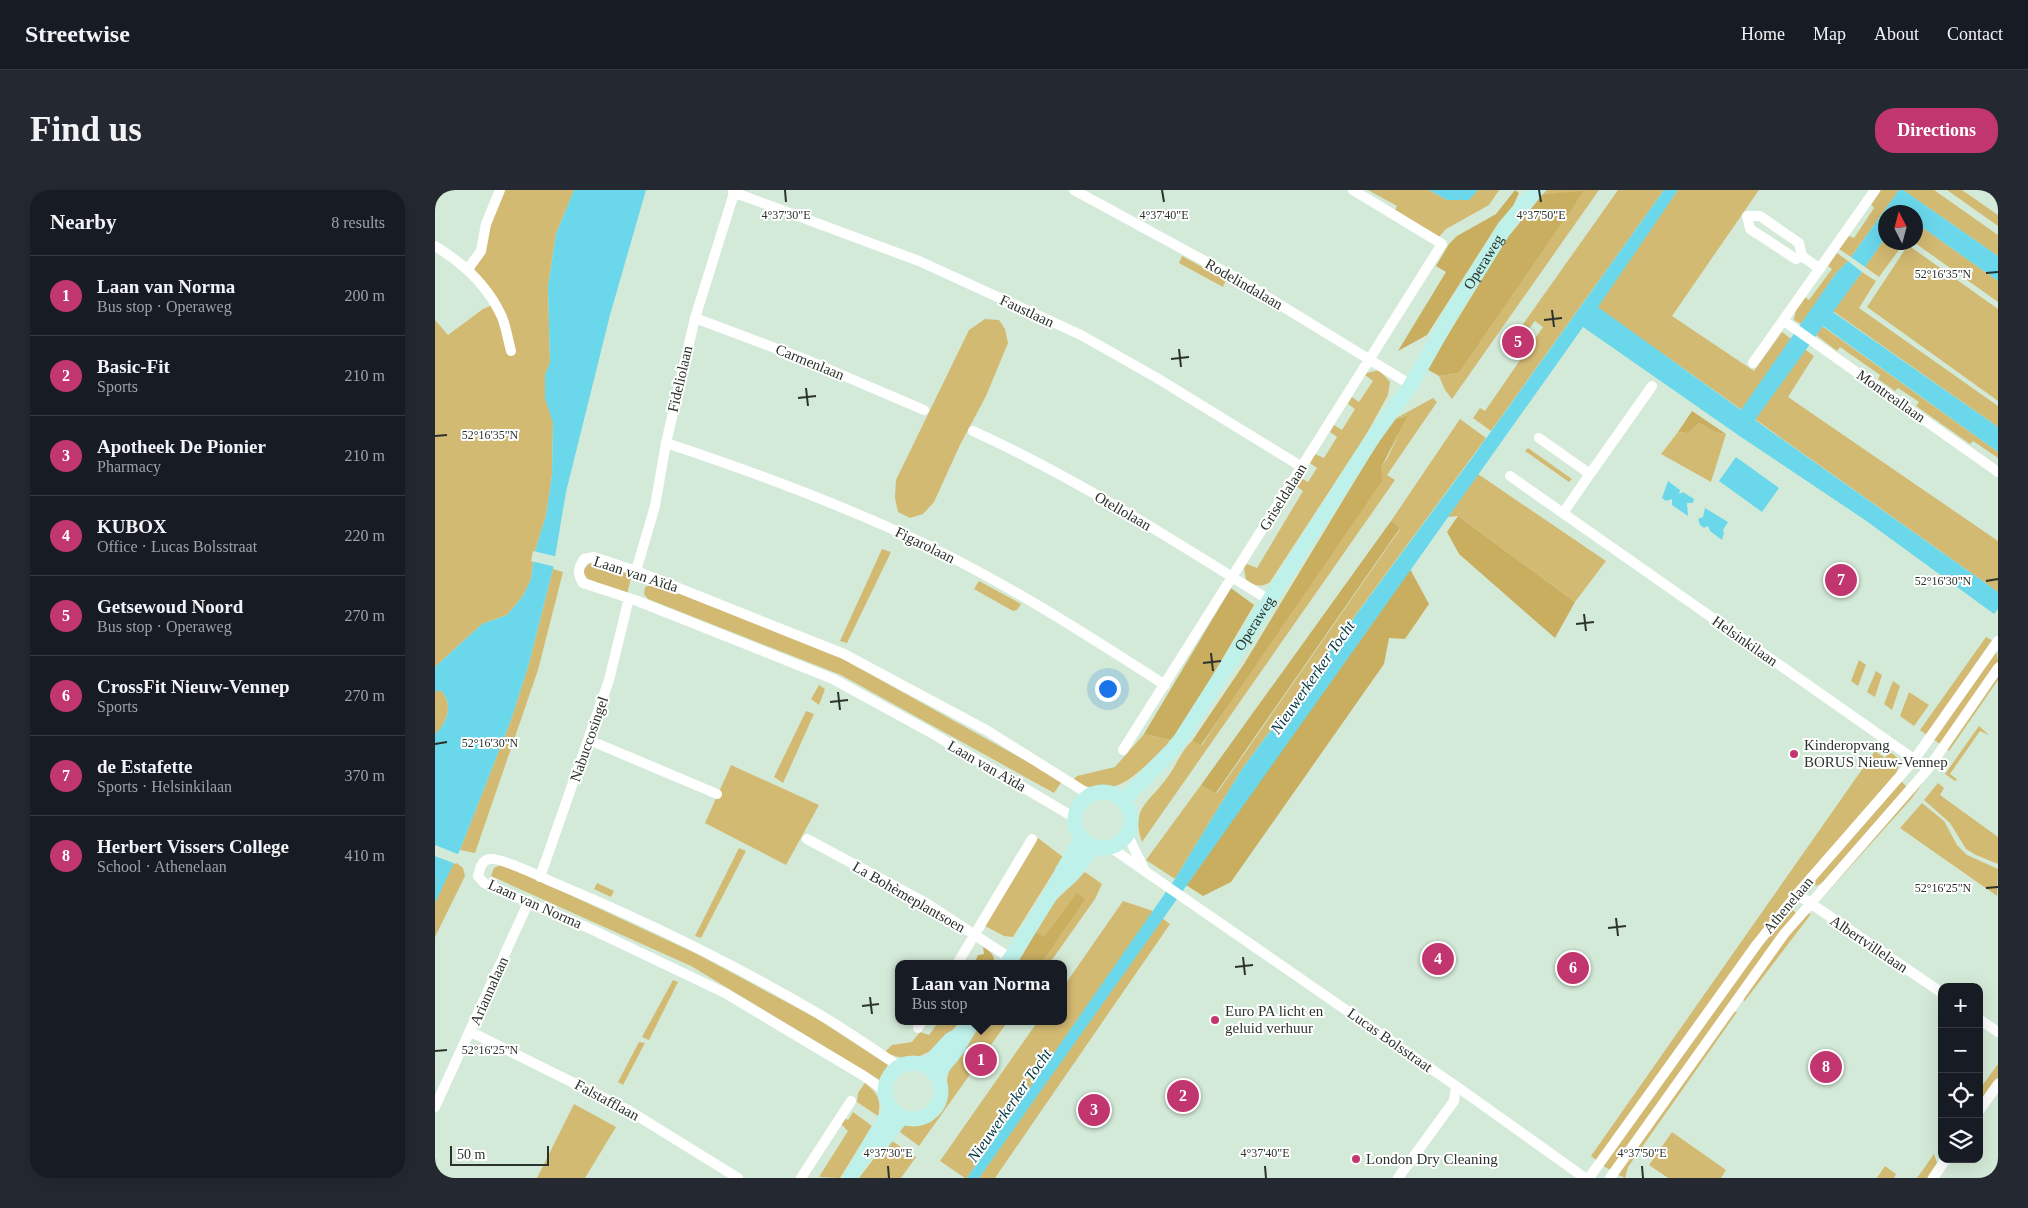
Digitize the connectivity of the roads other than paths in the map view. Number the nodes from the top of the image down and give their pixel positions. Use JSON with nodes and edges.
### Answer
{"nodes":[{"id":1,"x":500,"y":190,"type":"edge"},
{"id":2,"x":1074,"y":190,"type":"edge"},
{"id":3,"x":1353,"y":190,"type":"edge"},
{"id":4,"x":1536,"y":190,"type":"edge"},
{"id":5,"x":1875,"y":190,"type":"edge"},
{"id":6,"x":734,"y":191,"type":"edge"},
{"id":7,"x":435,"y":246,"type":"edge"},
{"id":8,"x":1802,"y":256,"type":"junction"},
{"id":9,"x":469,"y":269,"type":"junction"},
{"id":10,"x":1820,"y":269,"type":"junction"},
{"id":11,"x":695,"y":318,"type":"junction"},
{"id":12,"x":1784,"y":321,"type":"junction"},
{"id":13,"x":511,"y":351,"type":"dead end"},
{"id":14,"x":1371,"y":359,"type":"junction"},
{"id":15,"x":1753,"y":363,"type":"dead end"},
{"id":16,"x":1407,"y":382,"type":"junction"},
{"id":17,"x":1651,"y":386,"type":"dead end"},
{"id":18,"x":924,"y":410,"type":"dead end"},
{"id":19,"x":973,"y":431,"type":"dead end"},
{"id":20,"x":1539,"y":438,"type":"dead end"},
{"id":21,"x":666,"y":443,"type":"junction"},
{"id":22,"x":1302,"y":468,"type":"junction"},
{"id":23,"x":1998,"y":472,"type":"edge"},
{"id":24,"x":1590,"y":474,"type":"junction"},
{"id":25,"x":1510,"y":476,"type":"dead end"},
{"id":26,"x":1563,"y":513,"type":"junction"},
{"id":27,"x":636,"y":571,"type":"junction"},
{"id":28,"x":1233,"y":577,"type":"junction"},
{"id":29,"x":629,"y":598,"type":"junction"},
{"id":30,"x":1269,"y":600,"type":"junction"},
{"id":31,"x":1998,"y":641,"type":"edge"},
{"id":32,"x":1998,"y":668,"type":"edge"},
{"id":33,"x":1165,"y":685,"type":"junction"},
{"id":34,"x":589,"y":740,"type":"junction"},
{"id":35,"x":1123,"y":750,"type":"dead end"},
{"id":36,"x":1914,"y":760,"type":"junction"},
{"id":37,"x":1928,"y":769,"type":"junction"},
{"id":38,"x":717,"y":794,"type":"dead end"},
{"id":39,"x":1090,"y":795,"type":"junction"},
{"id":40,"x":1123,"y":801,"type":"junction"},
{"id":41,"x":1075,"y":818,"type":"junction"},
{"id":42,"x":1127,"y":834,"type":"junction"},
{"id":43,"x":807,"y":839,"type":"dead end"},
{"id":44,"x":1032,"y":839,"type":"dead end"},
{"id":45,"x":1088,"y":842,"type":"junction"},
{"id":46,"x":1110,"y":847,"type":"junction"},
{"id":47,"x":1144,"y":869,"type":"junction"},
{"id":48,"x":540,"y":877,"type":"junction"},
{"id":49,"x":1797,"y":894,"type":"junction"},
{"id":50,"x":529,"y":901,"type":"junction"},
{"id":51,"x":1809,"y":903,"type":"junction"},
{"id":52,"x":974,"y":935,"type":"junction"},
{"id":53,"x":959,"y":960,"type":"edge"},
{"id":54,"x":1007,"y":960,"type":"edge"},
{"id":55,"x":1009,"y":960,"type":"edge"},
{"id":56,"x":1938,"y":990,"type":"edge"},
{"id":57,"x":1983,"y":1022,"type":"edge"},
{"id":58,"x":968,"y":1026,"type":"edge"},
{"id":59,"x":471,"y":1032,"type":"junction"},
{"id":60,"x":1998,"y":1032,"type":"edge"},
{"id":61,"x":900,"y":1067,"type":"junction"},
{"id":62,"x":931,"y":1070,"type":"junction"},
{"id":63,"x":1998,"y":1084,"type":"edge"},
{"id":64,"x":1456,"y":1086,"type":"junction"},
{"id":65,"x":885,"y":1091,"type":"junction"},
{"id":66,"x":851,"y":1100,"type":"dead end"},
{"id":67,"x":1983,"y":1105,"type":"edge"},
{"id":68,"x":435,"y":1107,"type":"edge"},
{"id":69,"x":897,"y":1114,"type":"junction"},
{"id":70,"x":1942,"y":1163,"type":"edge"},
{"id":71,"x":738,"y":1178,"type":"edge"},
{"id":72,"x":801,"y":1178,"type":"edge"},
{"id":73,"x":850,"y":1178,"type":"edge"},
{"id":74,"x":1398,"y":1178,"type":"edge"},
{"id":75,"x":1585,"y":1178,"type":"edge"},
{"id":76,"x":1589,"y":1178,"type":"edge"},
{"id":77,"x":1610,"y":1178,"type":"edge"},
{"id":78,"x":1933,"y":1178,"type":"edge"}],
"edges":[{"from":1,"to":9,"type":"street"},
{"from":2,"to":14,"type":"street","name":"Rodelindalaan"},
{"from":3,"to":14,"type":"street","name":"Griseldalaan"},
{"from":4,"to":16,"type":"main road","name":"Operaweg"},
{"from":5,"to":10,"type":"street"},
{"from":6,"to":11,"type":"street","name":"Fideliolaan"},
{"from":6,"to":22,"type":"street","name":"Faustlaan"},
{"from":7,"to":9,"type":"street"},
{"from":8,"to":8,"type":"street"},
{"from":8,"to":10,"type":"street"},
{"from":9,"to":13,"type":"street"},
{"from":10,"to":12,"type":"street"},
{"from":11,"to":18,"type":"street","name":"Carmenlaan"},
{"from":11,"to":21,"type":"street","name":"Fideliolaan"},
{"from":12,"to":15,"type":"street"},
{"from":12,"to":23,"type":"street","name":"Montreallaan"},
{"from":14,"to":16,"type":"street","name":"Rodelindalaan"},
{"from":14,"to":22,"type":"street","name":"Griseldalaan"},
{"from":16,"to":30,"type":"main road","name":"Operaweg"},
{"from":17,"to":24,"type":"street"},
{"from":19,"to":28,"type":"street","name":"Otellolaan"},
{"from":20,"to":24,"type":"street"},
{"from":21,"to":27,"type":"street","name":"Fideliolaan"},
{"from":21,"to":33,"type":"street","name":"Figarolaan"},
{"from":22,"to":28,"type":"street","name":"Griseldalaan"},
{"from":24,"to":26,"type":"street"},
{"from":25,"to":26,"type":"street","name":"Helsinkilaan"},
{"from":26,"to":36,"type":"street","name":"Helsinkilaan"},
{"from":27,"to":29,"type":"street","name":"Laan van Aïda"},
{"from":27,"to":39,"type":"street","name":"Laan van Aïda"},
{"from":28,"to":30,"type":"street","name":"Otellolaan"},
{"from":28,"to":33,"type":"street","name":"Griseldalaan"},
{"from":29,"to":34,"type":"street","name":"Nabuccosingel"},
{"from":29,"to":41,"type":"street","name":"Laan van Aïda"},
{"from":30,"to":40,"type":"main road","name":"Operaweg"},
{"from":31,"to":36,"type":"street","name":"Athenelaan"},
{"from":32,"to":37,"type":"street","name":"Athenelaan"},
{"from":33,"to":35,"type":"street","name":"Griseldalaan"},
{"from":34,"to":38,"type":"street"},
{"from":34,"to":48,"type":"street","name":"Nabuccosingel"},
{"from":36,"to":37,"type":"street","name":"Helsinkilaan"},
{"from":36,"to":49,"type":"street","name":"Athenelaan"},
{"from":37,"to":51,"type":"street","name":"Athenelaan"},
{"from":39,"to":40,"type":"main road"},
{"from":39,"to":41,"type":"main road"},
{"from":40,"to":42,"type":"main road"},
{"from":41,"to":45,"type":"main road"},
{"from":42,"to":46,"type":"main road"},
{"from":42,"to":47,"type":"street"},
{"from":43,"to":52,"type":"street","name":"La Bohèmeplantsoen"},
{"from":44,"to":52,"type":"street"},
{"from":45,"to":46,"type":"main road"},
{"from":45,"to":55,"type":"main road"},
{"from":46,"to":47,"type":"street","name":"Lucas Bolsstraat"},
{"from":47,"to":64,"type":"street","name":"Lucas Bolsstraat"},
{"from":48,"to":50,"type":"street","name":"Laan van Norma"},
{"from":48,"to":61,"type":"street","name":"Laan van Norma"},
{"from":49,"to":51,"type":"street","name":"Albertvillelaan"},
{"from":49,"to":76,"type":"street","name":"Athenelaan"},
{"from":50,"to":59,"type":"street","name":"Ariannalaan"},
{"from":50,"to":65,"type":"street","name":"Laan van Norma"},
{"from":51,"to":56,"type":"street","name":"Albertvillelaan"},
{"from":51,"to":77,"type":"street","name":"Athenelaan"},
{"from":52,"to":53,"type":"street"},
{"from":52,"to":54,"type":"street","name":"La Bohèmeplantsoen"},
{"from":57,"to":60,"type":"street"},
{"from":58,"to":62,"type":"main road"},
{"from":59,"to":68,"type":"street","name":"Ariannalaan"},
{"from":59,"to":71,"type":"street","name":"Falstafflaan"},
{"from":61,"to":62,"type":"main road"},
{"from":61,"to":65,"type":"main road"},
{"from":62,"to":69,"type":"main road"},
{"from":63,"to":67,"type":"street"},
{"from":64,"to":74,"type":"street"},
{"from":64,"to":75,"type":"street","name":"Lucas Bolsstraat"},
{"from":65,"to":69,"type":"main road"},
{"from":66,"to":72,"type":"street"},
{"from":69,"to":73,"type":"main road"},
{"from":70,"to":78,"type":"street"}]}
